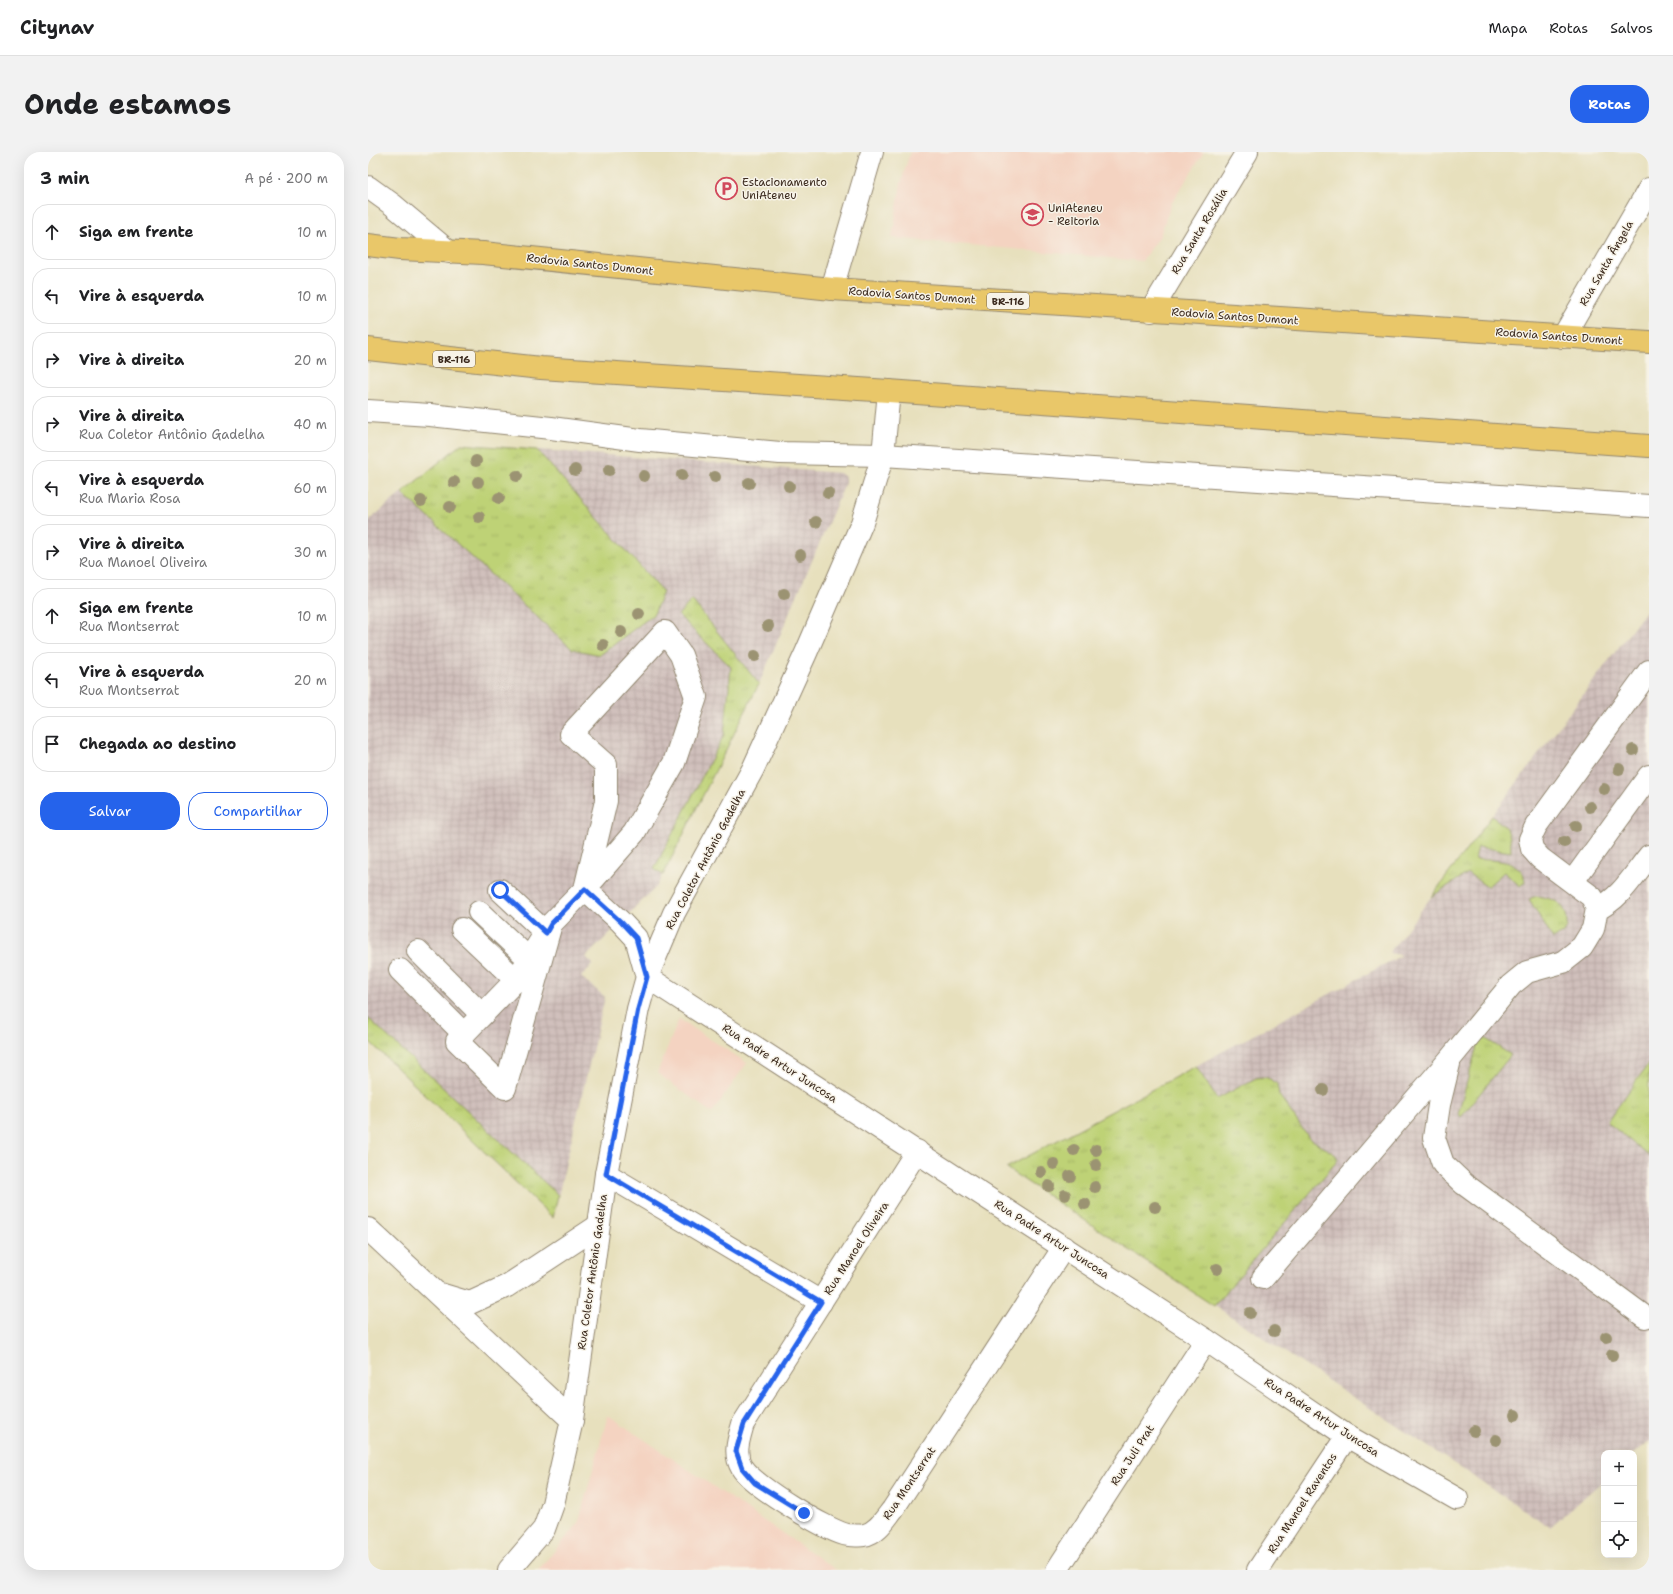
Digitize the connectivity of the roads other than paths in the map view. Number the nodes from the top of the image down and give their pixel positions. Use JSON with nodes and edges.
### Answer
{"nodes":[{"id":1,"x":872,"y":152,"type":"edge"},
{"id":2,"x":1247,"y":152,"type":"edge"},
{"id":3,"x":368,"y":187,"type":"edge"},
{"id":4,"x":1649,"y":189,"type":"edge"},
{"id":5,"x":368,"y":244,"type":"edge"},
{"id":6,"x":449,"y":252,"type":"junction"},
{"id":7,"x":832,"y":289,"type":"junction"},
{"id":8,"x":1151,"y":311,"type":"junction"},
{"id":9,"x":1563,"y":337,"type":"junction"},
{"id":10,"x":1649,"y":342,"type":"edge"},
{"id":11,"x":368,"y":349,"type":"edge"},
{"id":12,"x":889,"y":390,"type":"junction"},
{"id":13,"x":368,"y":411,"type":"edge"},
{"id":14,"x":1649,"y":446,"type":"edge"},
{"id":15,"x":883,"y":455,"type":"junction"},
{"id":16,"x":1649,"y":506,"type":"edge"},
{"id":17,"x":1649,"y":671,"type":"edge"},
{"id":18,"x":1649,"y":776,"type":"edge"},
{"id":19,"x":1649,"y":856,"type":"edge"},
{"id":20,"x":1573,"y":881,"type":"junction"},
{"id":21,"x":585,"y":889,"type":"junction"},
{"id":22,"x":500,"y":890,"type":"dead end"},
{"id":23,"x":1597,"y":909,"type":"junction"},
{"id":24,"x":479,"y":912,"type":"dead end"},
{"id":25,"x":548,"y":928,"type":"junction"},
{"id":26,"x":462,"y":929,"type":"dead end"},
{"id":27,"x":418,"y":951,"type":"dead end"},
{"id":28,"x":529,"y":959,"type":"junction"},
{"id":29,"x":400,"y":970,"type":"dead end"},
{"id":30,"x":647,"y":977,"type":"junction"},
{"id":31,"x":516,"y":980,"type":"junction"},
{"id":32,"x":482,"y":1015,"type":"junction"},
{"id":33,"x":464,"y":1034,"type":"junction"},
{"id":34,"x":1450,"y":1059,"type":"junction"},
{"id":35,"x":918,"y":1152,"type":"junction"},
{"id":36,"x":606,"y":1174,"type":"junction"},
{"id":37,"x":598,"y":1226,"type":"junction"},
{"id":38,"x":368,"y":1229,"type":"edge"},
{"id":39,"x":1064,"y":1247,"type":"junction"},
{"id":40,"x":1263,"y":1278,"type":"dead end"},
{"id":41,"x":436,"y":1294,"type":"junction"},
{"id":42,"x":821,"y":1302,"type":"junction"},
{"id":43,"x":1645,"y":1317,"type":"dead end"},
{"id":44,"x":1206,"y":1340,"type":"junction"},
{"id":45,"x":755,"y":1405,"type":"joint"},
{"id":46,"x":572,"y":1420,"type":"junction"},
{"id":47,"x":1347,"y":1436,"type":"junction"},
{"id":48,"x":1457,"y":1499,"type":"dead end"},
{"id":49,"x":509,"y":1570,"type":"edge"},
{"id":50,"x":1057,"y":1570,"type":"edge"},
{"id":51,"x":1258,"y":1570,"type":"edge"}],
"edges":[{"from":1,"to":7,"type":"street"},
{"from":2,"to":8,"type":"street","name":"Rua Santa Rosália"},
{"from":3,"to":6,"type":"street"},
{"from":4,"to":9,"type":"street","name":"Rua Santa Ângela"},
{"from":5,"to":6,"type":"highway","name":"Rodovia Santos Dumont","number":"BR-116"},
{"from":6,"to":7,"type":"highway","name":"Rodovia Santos Dumont","number":"BR-116"},
{"from":7,"to":8,"type":"highway","name":"Rodovia Santos Dumont","number":"BR-116"},
{"from":8,"to":9,"type":"highway","name":"Rodovia Santos Dumont","number":"BR-116"},
{"from":9,"to":10,"type":"highway","name":"Rodovia Santos Dumont","number":"BR-116"},
{"from":11,"to":12,"type":"highway","number":"BR-116"},
{"from":12,"to":14,"type":"highway","number":"BR-116"},
{"from":12,"to":15,"type":"street","name":"Rua Coletor Antônio Gadelha"},
{"from":13,"to":15,"type":"street"},
{"from":15,"to":16,"type":"street"},
{"from":15,"to":30,"type":"street","name":"Rua Coletor Antônio Gadelha"},
{"from":17,"to":20,"type":"street"},
{"from":18,"to":20,"type":"street"},
{"from":19,"to":23,"type":"street"},
{"from":20,"to":23,"type":"street"},
{"from":21,"to":21,"type":"street"},
{"from":21,"to":25,"type":"street"},
{"from":21,"to":30,"type":"street"},
{"from":22,"to":25,"type":"street"},
{"from":23,"to":34,"type":"street"},
{"from":24,"to":28,"type":"street"},
{"from":25,"to":28,"type":"street"},
{"from":25,"to":33,"type":"street"},
{"from":26,"to":31,"type":"street"},
{"from":27,"to":32,"type":"street"},
{"from":28,"to":31,"type":"street"},
{"from":29,"to":33,"type":"street"},
{"from":30,"to":35,"type":"street","name":"Rua Padre Artur Juncosa"},
{"from":30,"to":36,"type":"street","name":"Rua Coletor Antônio Gadelha"},
{"from":31,"to":32,"type":"street"},
{"from":32,"to":33,"type":"street"},
{"from":34,"to":40,"type":"street"},
{"from":34,"to":43,"type":"street"},
{"from":35,"to":39,"type":"street","name":"Rua Padre Artur Juncosa"},
{"from":35,"to":42,"type":"street","name":"Rua Manoel Oliveira"},
{"from":36,"to":37,"type":"street","name":"Rua Coletor Antônio Gadelha"},
{"from":36,"to":42,"type":"street"},
{"from":37,"to":41,"type":"street"},
{"from":37,"to":46,"type":"street","name":"Rua Coletor Antônio Gadelha"},
{"from":38,"to":41,"type":"street"},
{"from":39,"to":44,"type":"street","name":"Rua Padre Artur Juncosa"},
{"from":39,"to":45,"type":"street","name":"Rua Montserrat"},
{"from":41,"to":46,"type":"street"},
{"from":42,"to":45,"type":"street","name":"Rua Manoel Oliveira"},
{"from":44,"to":47,"type":"street","name":"Rua Padre Artur Juncosa"},
{"from":44,"to":50,"type":"street","name":"Rua Juli Prat"},
{"from":46,"to":49,"type":"street","name":"Rua Coletor Antônio Gadelha"},
{"from":47,"to":48,"type":"street","name":"Rua Padre Artur Juncosa"},
{"from":47,"to":51,"type":"street","name":"Rua Manoel Raventos"}]}
